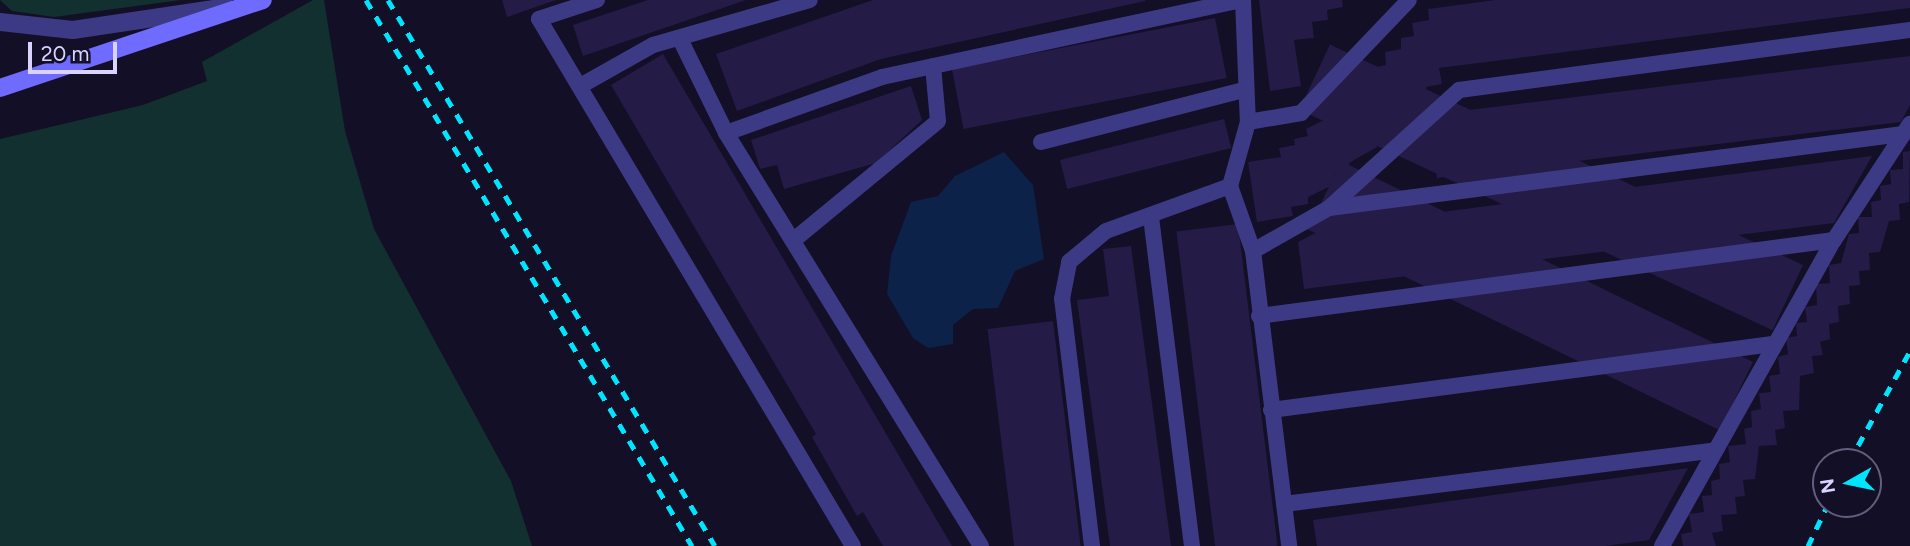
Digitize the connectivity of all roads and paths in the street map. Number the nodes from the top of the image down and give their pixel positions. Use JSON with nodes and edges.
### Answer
{"nodes":[{"id":1,"x":597,"y":0,"type":"edge"},
{"id":2,"x":810,"y":0,"type":"edge"},
{"id":3,"x":1243,"y":0,"type":"edge"},
{"id":4,"x":1409,"y":0,"type":"edge"},
{"id":5,"x":255,"y":3,"type":"edge"},
{"id":6,"x":0,"y":22,"type":"edge"},
{"id":7,"x":1910,"y":30,"type":"edge"},
{"id":8,"x":681,"y":41,"type":"junction"},
{"id":9,"x":933,"y":66,"type":"junction"},
{"id":10,"x":582,"y":85,"type":"junction"},
{"id":11,"x":0,"y":88,"type":"edge"},
{"id":12,"x":1244,"y":90,"type":"junction"},
{"id":13,"x":1248,"y":122,"type":"junction"},
{"id":14,"x":1906,"y":129,"type":"edge"},
{"id":15,"x":726,"y":133,"type":"junction"},
{"id":16,"x":1041,"y":142,"type":"dead end"},
{"id":17,"x":1230,"y":186,"type":"junction"},
{"id":18,"x":1329,"y":208,"type":"junction"},
{"id":19,"x":1151,"y":217,"type":"junction"},
{"id":20,"x":795,"y":239,"type":"junction"},
{"id":21,"x":1834,"y":240,"type":"junction"},
{"id":22,"x":1253,"y":251,"type":"junction"},
{"id":23,"x":1259,"y":316,"type":"junction"},
{"id":24,"x":1773,"y":344,"type":"junction"},
{"id":25,"x":1271,"y":410,"type":"junction"},
{"id":26,"x":1711,"y":451,"type":"junction"},
{"id":27,"x":1284,"y":504,"type":"junction"},
{"id":28,"x":853,"y":546,"type":"edge"},
{"id":29,"x":981,"y":546,"type":"edge"},
{"id":30,"x":1092,"y":546,"type":"edge"},
{"id":31,"x":1192,"y":546,"type":"edge"},
{"id":32,"x":1289,"y":546,"type":"edge"},
{"id":33,"x":1662,"y":546,"type":"edge"}],
"edges":[{"from":1,"to":10,"type":"lane"},
{"from":2,"to":8,"type":"lane"},
{"from":3,"to":9,"type":"lane"},
{"from":3,"to":12,"type":"lane"},
{"from":4,"to":13,"type":"lane"},
{"from":5,"to":6,"type":"street"},
{"from":5,"to":11,"type":"street"},
{"from":7,"to":18,"type":"lane"},
{"from":8,"to":10,"type":"lane"},
{"from":8,"to":15,"type":"lane"},
{"from":9,"to":15,"type":"lane"},
{"from":9,"to":20,"type":"lane"},
{"from":10,"to":28,"type":"lane"},
{"from":12,"to":13,"type":"lane"},
{"from":12,"to":16,"type":"lane"},
{"from":13,"to":17,"type":"lane"},
{"from":14,"to":18,"type":"lane"},
{"from":14,"to":21,"type":"lane"},
{"from":15,"to":20,"type":"lane"},
{"from":17,"to":19,"type":"lane"},
{"from":17,"to":22,"type":"lane"},
{"from":18,"to":22,"type":"lane"},
{"from":19,"to":30,"type":"lane"},
{"from":19,"to":31,"type":"lane"},
{"from":20,"to":29,"type":"lane"},
{"from":21,"to":23,"type":"lane"},
{"from":21,"to":24,"type":"lane"},
{"from":22,"to":23,"type":"lane"},
{"from":23,"to":25,"type":"lane"},
{"from":24,"to":25,"type":"lane"},
{"from":24,"to":26,"type":"lane"},
{"from":25,"to":27,"type":"lane"},
{"from":26,"to":27,"type":"lane"},
{"from":26,"to":33,"type":"lane"},
{"from":27,"to":32,"type":"lane"}]}
